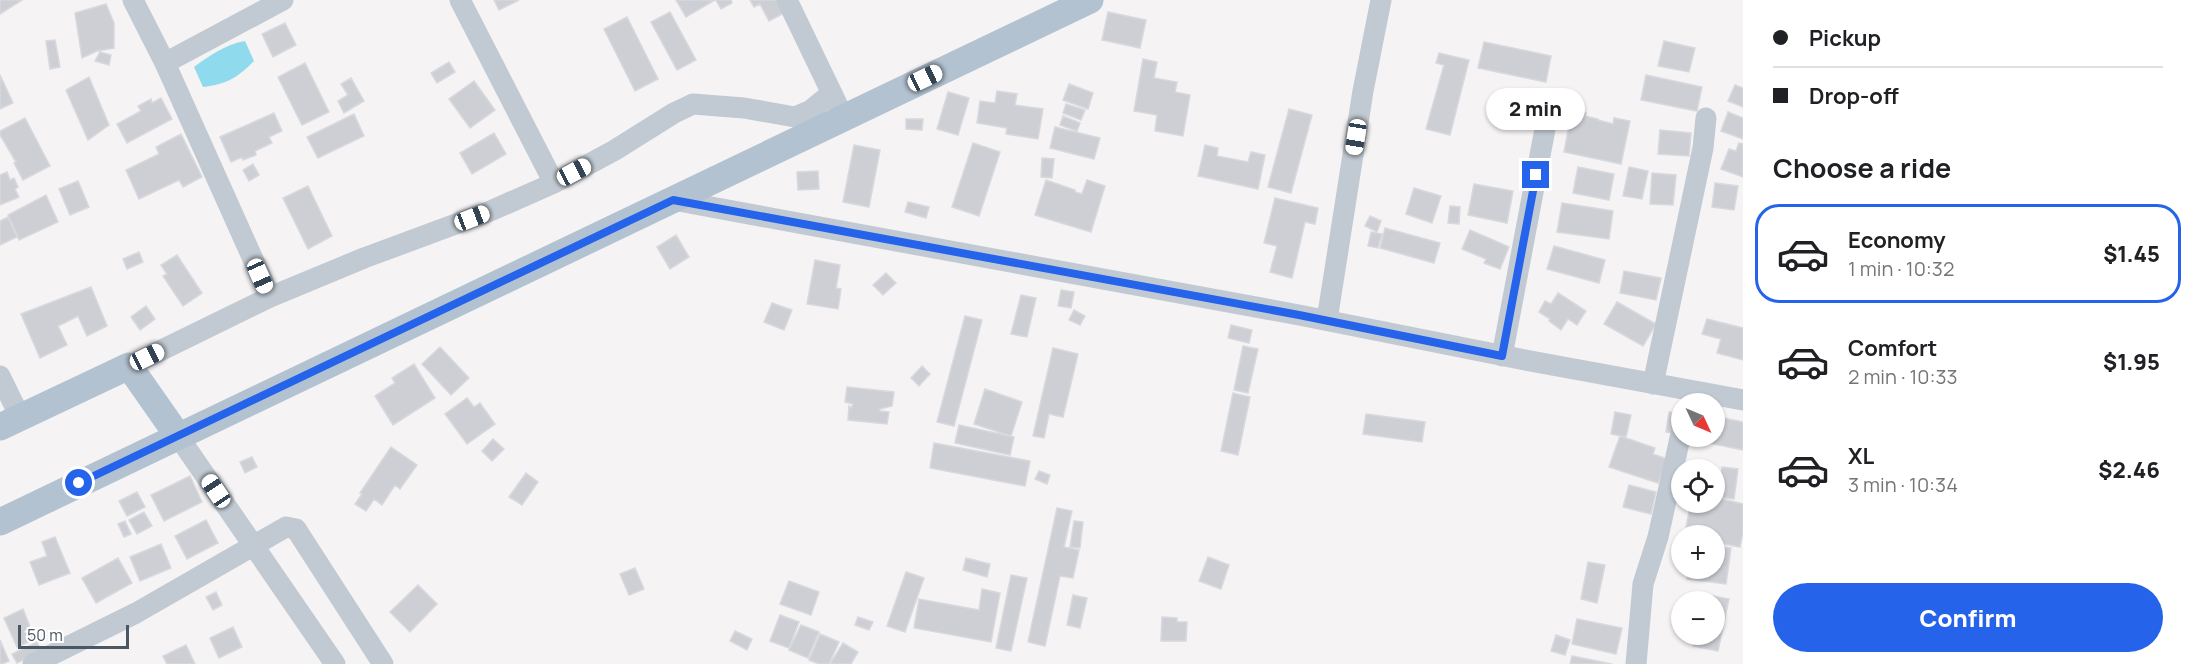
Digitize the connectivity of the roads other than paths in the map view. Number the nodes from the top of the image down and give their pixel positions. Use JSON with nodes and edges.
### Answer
{"nodes":[{"id":1,"x":133,"y":0,"type":"edge"},
{"id":2,"x":282,"y":0,"type":"edge"},
{"id":3,"x":460,"y":0,"type":"edge"},
{"id":4,"x":787,"y":0,"type":"edge"},
{"id":5,"x":1090,"y":0,"type":"edge"},
{"id":6,"x":1381,"y":0,"type":"edge"},
{"id":7,"x":165,"y":63,"type":"junction"},
{"id":8,"x":837,"y":105,"type":"junction"},
{"id":9,"x":1549,"y":108,"type":"dead end"},
{"id":10,"x":1707,"y":118,"type":"dead end"},
{"id":11,"x":554,"y":183,"type":"junction"},
{"id":12,"x":673,"y":200,"type":"junction"},
{"id":13,"x":270,"y":297,"type":"junction"},
{"id":14,"x":1327,"y":320,"type":"junction"},
{"id":15,"x":1502,"y":356,"type":"junction"},
{"id":16,"x":129,"y":366,"type":"junction"},
{"id":17,"x":0,"y":376,"type":"edge"},
{"id":18,"x":1653,"y":384,"type":"junction"},
{"id":19,"x":1677,"y":393,"type":"edge"},
{"id":20,"x":1725,"y":399,"type":"edge"},
{"id":21,"x":1743,"y":400,"type":"edge"},
{"id":22,"x":10,"y":422,"type":"edge"},
{"id":23,"x":178,"y":436,"type":"junction"},
{"id":24,"x":1678,"y":447,"type":"edge"},
{"id":25,"x":0,"y":522,"type":"edge"},
{"id":26,"x":253,"y":546,"type":"junction"},
{"id":27,"x":33,"y":664,"type":"edge"},
{"id":28,"x":336,"y":664,"type":"edge"},
{"id":29,"x":383,"y":664,"type":"edge"},
{"id":30,"x":1636,"y":664,"type":"edge"}],
"edges":[{"from":1,"to":7,"type":"street"},
{"from":2,"to":7,"type":"street"},
{"from":3,"to":11,"type":"street"},
{"from":4,"to":8,"type":"street"},
{"from":5,"to":8,"type":"main road"},
{"from":6,"to":14,"type":"street"},
{"from":7,"to":13,"type":"street"},
{"from":8,"to":11,"type":"street"},
{"from":8,"to":12,"type":"main road"},
{"from":9,"to":15,"type":"street"},
{"from":10,"to":18,"type":"street"},
{"from":11,"to":13,"type":"street"},
{"from":12,"to":14,"type":"street"},
{"from":12,"to":23,"type":"main road"},
{"from":13,"to":16,"type":"street"},
{"from":14,"to":15,"type":"street"},
{"from":15,"to":18,"type":"street"},
{"from":16,"to":22,"type":"main road"},
{"from":16,"to":23,"type":"main road"},
{"from":17,"to":22,"type":"street"},
{"from":18,"to":19,"type":"street"},
{"from":20,"to":21,"type":"street"},
{"from":23,"to":25,"type":"main road"},
{"from":23,"to":26,"type":"street"},
{"from":24,"to":30,"type":"street"},
{"from":26,"to":27,"type":"street"},
{"from":26,"to":28,"type":"street"},
{"from":26,"to":29,"type":"street"}]}
